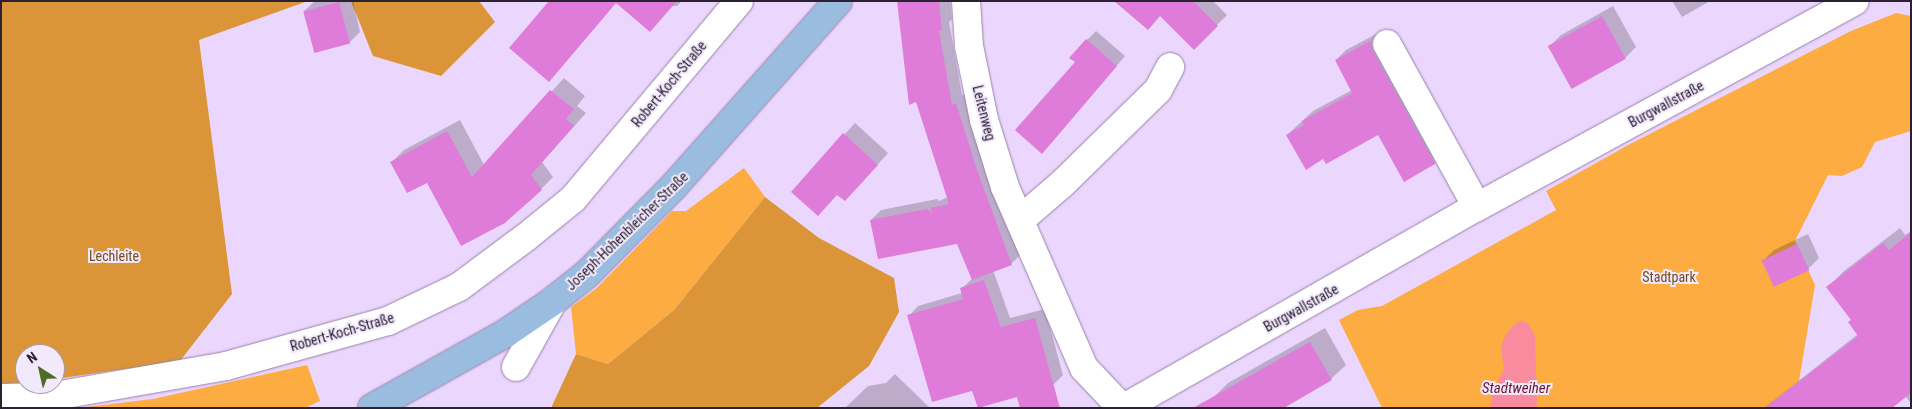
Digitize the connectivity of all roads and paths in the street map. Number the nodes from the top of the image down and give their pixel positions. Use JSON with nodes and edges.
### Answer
{"nodes":[{"id":1,"x":739,"y":1,"type":"edge"},
{"id":2,"x":838,"y":1,"type":"edge"},
{"id":3,"x":966,"y":1,"type":"edge"},
{"id":4,"x":1855,"y":1,"type":"edge"},
{"id":5,"x":1387,"y":44,"type":"dead end"},
{"id":6,"x":1170,"y":67,"type":"dead end"},
{"id":7,"x":1477,"y":207,"type":"junction"},
{"id":8,"x":1020,"y":220,"type":"junction"},
{"id":9,"x":552,"y":302,"type":"junction"},
{"id":10,"x":516,"y":367,"type":"dead end"},
{"id":11,"x":1,"y":398,"type":"edge"},
{"id":12,"x":372,"y":408,"type":"edge"},
{"id":13,"x":1123,"y":408,"type":"edge"}],
"edges":[{"from":1,"to":11,"type":"street","name":"Robert-Koch-Straße"},
{"from":2,"to":9,"type":"main road","name":"Joseph-Hohenbleicher-Straße"},
{"from":3,"to":8,"type":"street","name":"Leitenweg"},
{"from":4,"to":7,"type":"street","name":"Burgwallstraße"},
{"from":5,"to":7,"type":"street"},
{"from":6,"to":8,"type":"street"},
{"from":7,"to":13,"type":"street","name":"Burgwallstraße"},
{"from":8,"to":13,"type":"street","name":"Leitenweg"},
{"from":9,"to":10,"type":"street"},
{"from":9,"to":12,"type":"main road","name":"Joseph-Hohenbleicher-Straße"}]}
